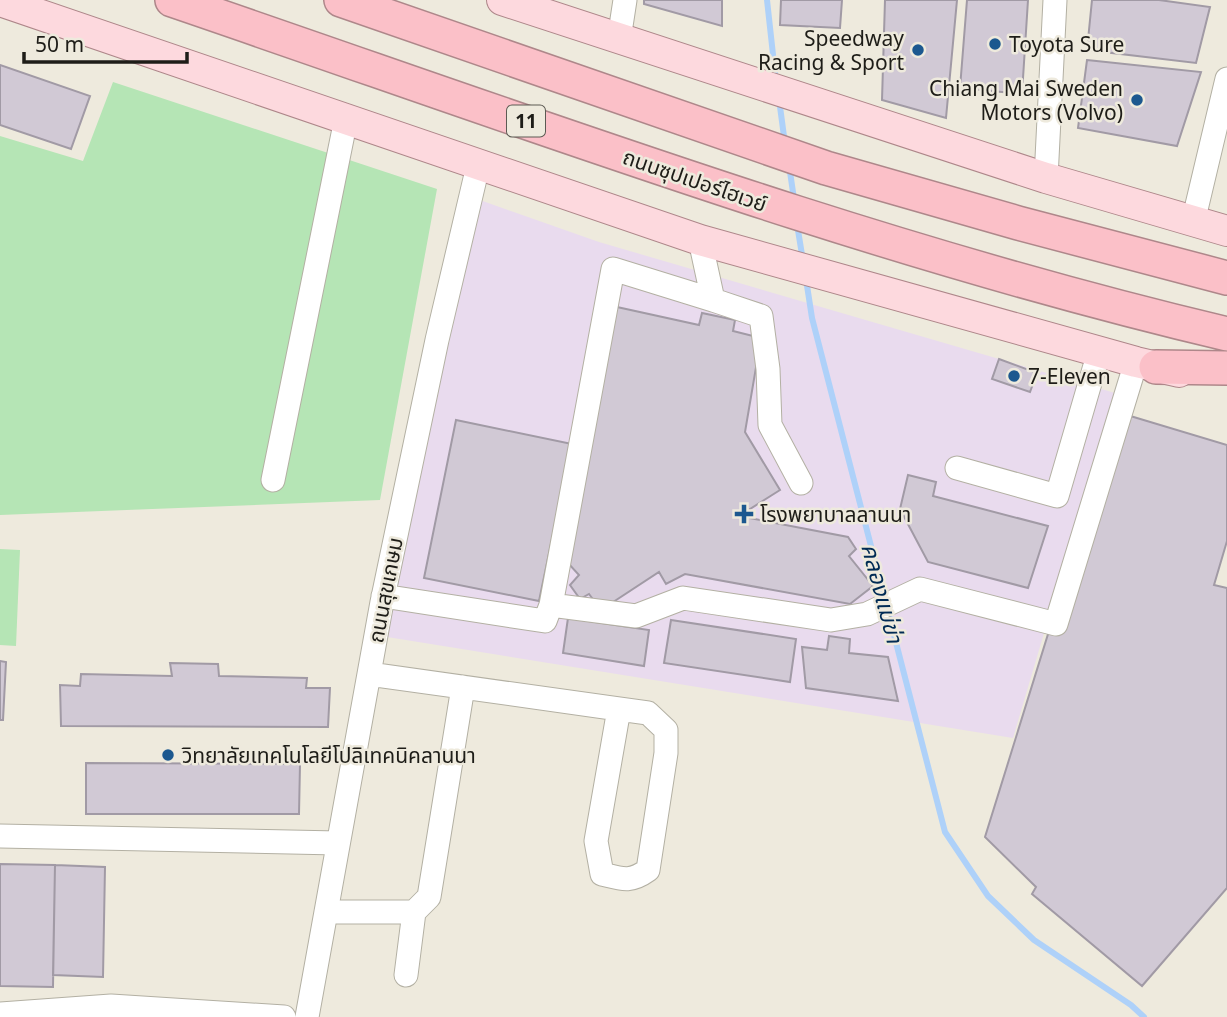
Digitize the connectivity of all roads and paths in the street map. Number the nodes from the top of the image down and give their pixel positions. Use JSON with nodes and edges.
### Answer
{"nodes":[{"id":1,"x":172,"y":0,"type":"edge"},
{"id":2,"x":341,"y":0,"type":"edge"},
{"id":3,"x":502,"y":0,"type":"edge"},
{"id":4,"x":625,"y":0,"type":"edge"},
{"id":5,"x":1055,"y":0,"type":"edge"},
{"id":6,"x":0,"y":1,"type":"edge"},
{"id":7,"x":619,"y":39,"type":"junction"},
{"id":8,"x":1227,"y":79,"type":"edge"},
{"id":9,"x":346,"y":119,"type":"junction"},
{"id":10,"x":478,"y":166,"type":"junction"},
{"id":11,"x":1046,"y":178,"type":"junction"},
{"id":12,"x":1192,"y":222,"type":"junction"},
{"id":13,"x":1227,"y":230,"type":"edge"},
{"id":14,"x":700,"y":240,"type":"junction"},
{"id":15,"x":1227,"y":278,"type":"edge"},
{"id":16,"x":713,"y":300,"type":"junction"},
{"id":17,"x":1227,"y":334,"type":"edge"},
{"id":18,"x":1099,"y":352,"type":"junction"},
{"id":19,"x":1146,"y":365,"type":"junction"},
{"id":20,"x":1227,"y":368,"type":"edge"},
{"id":21,"x":1227,"y":384,"type":"edge"},
{"id":22,"x":957,"y":468,"type":"dead end"},
{"id":23,"x":273,"y":480,"type":"dead end"},
{"id":24,"x":801,"y":483,"type":"dead end"},
{"id":25,"x":383,"y":596,"type":"junction"},
{"id":26,"x":551,"y":605,"type":"junction"},
{"id":27,"x":369,"y":674,"type":"junction"},
{"id":28,"x":463,"y":687,"type":"junction"},
{"id":29,"x":619,"y":709,"type":"junction"},
{"id":30,"x":0,"y":836,"type":"edge"},
{"id":31,"x":338,"y":843,"type":"junction"},
{"id":32,"x":326,"y":912,"type":"junction"},
{"id":33,"x":414,"y":912,"type":"junction"},
{"id":34,"x":406,"y":975,"type":"dead end"},
{"id":35,"x":0,"y":1014,"type":"edge"},
{"id":36,"x":284,"y":1017,"type":"edge"},
{"id":37,"x":307,"y":1017,"type":"edge"}],
"edges":[{"from":1,"to":17,"type":"highway","name":"ถนนซุปเปอร์ไฮเวย์","number":"11"},
{"from":2,"to":15,"type":"highway"},
{"from":3,"to":7,"type":"main road"},
{"from":4,"to":7,"type":"street"},
{"from":5,"to":11,"type":"street"},
{"from":6,"to":9,"type":"main road"},
{"from":7,"to":11,"type":"main road"},
{"from":8,"to":12,"type":"street"},
{"from":9,"to":10,"type":"main road"},
{"from":9,"to":23,"type":"street"},
{"from":10,"to":14,"type":"main road"},
{"from":10,"to":25,"type":"street","name":"ถนนสุขเกษม"},
{"from":11,"to":12,"type":"main road"},
{"from":12,"to":13,"type":"main road"},
{"from":14,"to":16,"type":"street"},
{"from":14,"to":18,"type":"main road"},
{"from":16,"to":24,"type":"street"},
{"from":16,"to":26,"type":"street"},
{"from":18,"to":19,"type":"main road"},
{"from":18,"to":22,"type":"street"},
{"from":19,"to":20,"type":"highway"},
{"from":19,"to":21,"type":"main road"},
{"from":19,"to":26,"type":"street"},
{"from":25,"to":26,"type":"street"},
{"from":25,"to":27,"type":"street","name":"ถนนสุขเกษม"},
{"from":27,"to":28,"type":"street"},
{"from":27,"to":31,"type":"street","name":"ถนนสุขเกษม"},
{"from":28,"to":29,"type":"street"},
{"from":28,"to":33,"type":"street"},
{"from":29,"to":29,"type":"street"},
{"from":30,"to":31,"type":"street"},
{"from":31,"to":32,"type":"street","name":"ถนนสุขเกษม"},
{"from":32,"to":33,"type":"street"},
{"from":32,"to":37,"type":"street","name":"ถนนสุขเกษม"},
{"from":33,"to":34,"type":"street"},
{"from":35,"to":36,"type":"street"}]}
